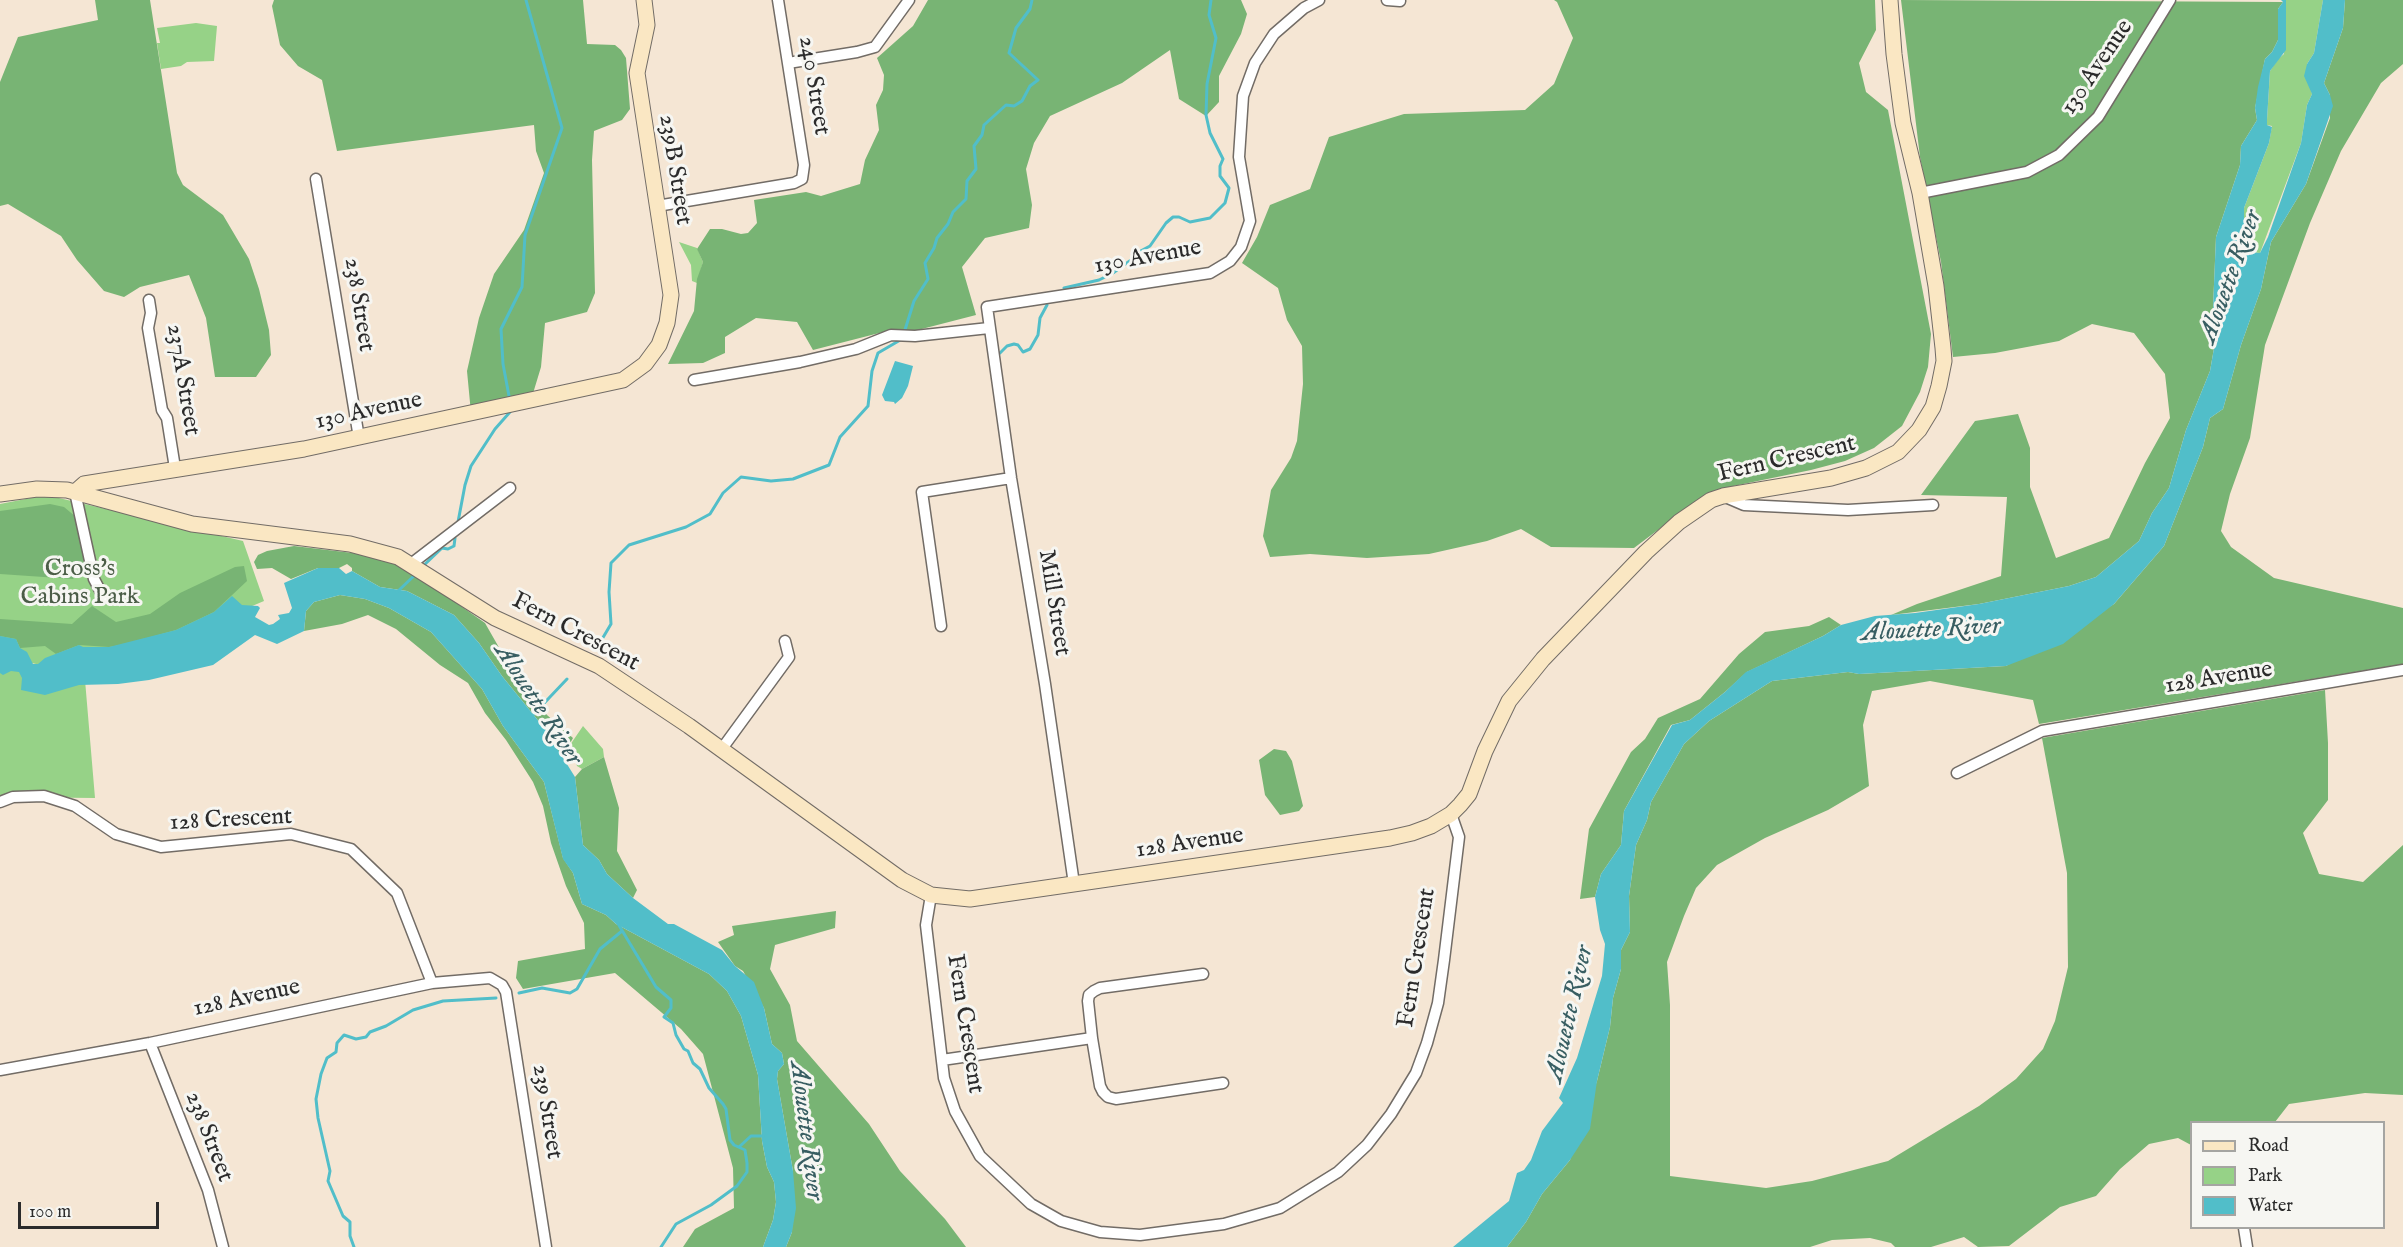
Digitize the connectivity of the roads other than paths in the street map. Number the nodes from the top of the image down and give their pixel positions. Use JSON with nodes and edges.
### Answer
{"nodes":[{"id":1,"x":644,"y":0,"type":"edge"},
{"id":2,"x":778,"y":0,"type":"edge"},
{"id":3,"x":909,"y":0,"type":"edge"},
{"id":4,"x":1319,"y":0,"type":"edge"},
{"id":5,"x":1387,"y":0,"type":"edge"},
{"id":6,"x":1890,"y":0,"type":"edge"},
{"id":7,"x":2170,"y":0,"type":"edge"},
{"id":8,"x":1400,"y":1,"type":"edge"},
{"id":9,"x":788,"y":63,"type":"junction"},
{"id":10,"x":316,"y":179,"type":"dead end"},
{"id":11,"x":1920,"y":194,"type":"junction"},
{"id":12,"x":657,"y":206,"type":"junction"},
{"id":13,"x":149,"y":300,"type":"dead end"},
{"id":14,"x":989,"y":328,"type":"junction"},
{"id":15,"x":659,"y":345,"type":"joint"},
{"id":16,"x":694,"y":380,"type":"dead end"},
{"id":17,"x":359,"y":438,"type":"junction"},
{"id":18,"x":175,"y":468,"type":"junction"},
{"id":19,"x":1011,"y":478,"type":"junction"},
{"id":20,"x":510,"y":488,"type":"dead end"},
{"id":21,"x":75,"y":492,"type":"junction"},
{"id":22,"x":0,"y":494,"type":"edge"},
{"id":23,"x":1723,"y":496,"type":"junction"},
{"id":24,"x":1933,"y":505,"type":"dead end"},
{"id":25,"x":416,"y":568,"type":"junction"},
{"id":26,"x":104,"y":598,"type":"dead end"},
{"id":27,"x":941,"y":626,"type":"dead end"},
{"id":28,"x":785,"y":641,"type":"dead end"},
{"id":29,"x":2403,"y":670,"type":"edge"},
{"id":30,"x":721,"y":750,"type":"junction"},
{"id":31,"x":1957,"y":773,"type":"dead end"},
{"id":32,"x":0,"y":802,"type":"edge"},
{"id":33,"x":1450,"y":814,"type":"junction"},
{"id":34,"x":1074,"y":884,"type":"junction"},
{"id":35,"x":931,"y":895,"type":"junction"},
{"id":36,"x":1203,"y":974,"type":"dead end"},
{"id":37,"x":432,"y":983,"type":"junction"},
{"id":38,"x":502,"y":985,"type":"joint"},
{"id":39,"x":1092,"y":1038,"type":"junction"},
{"id":40,"x":150,"y":1043,"type":"junction"},
{"id":41,"x":942,"y":1060,"type":"junction"},
{"id":42,"x":0,"y":1070,"type":"edge"},
{"id":43,"x":1223,"y":1083,"type":"dead end"},
{"id":44,"x":2244,"y":1229,"type":"edge"},
{"id":45,"x":223,"y":1247,"type":"edge"},
{"id":46,"x":546,"y":1247,"type":"edge"},
{"id":47,"x":2247,"y":1247,"type":"edge"}],
"edges":[{"from":1,"to":12,"type":"street","name":"239B Street"},
{"from":2,"to":9,"type":"street","name":"240 Street"},
{"from":3,"to":9,"type":"street"},
{"from":4,"to":14,"type":"street","name":"130 Avenue"},
{"from":5,"to":8,"type":"street"},
{"from":6,"to":11,"type":"street","name":"Fern Crescent"},
{"from":7,"to":11,"type":"street","name":"130 Avenue"},
{"from":9,"to":12,"type":"street","name":"240 Street"},
{"from":10,"to":17,"type":"street","name":"238 Street"},
{"from":11,"to":23,"type":"street","name":"Fern Crescent"},
{"from":12,"to":15,"type":"street","name":"239B Street"},
{"from":13,"to":18,"type":"street","name":"237A Street"},
{"from":14,"to":16,"type":"street"},
{"from":14,"to":19,"type":"street","name":"Mill Street"},
{"from":15,"to":17,"type":"street","name":"130 Avenue"},
{"from":17,"to":18,"type":"street","name":"130 Avenue"},
{"from":18,"to":21,"type":"street","name":"130 Avenue"},
{"from":19,"to":27,"type":"street"},
{"from":19,"to":34,"type":"street","name":"Mill Street"},
{"from":20,"to":25,"type":"street"},
{"from":21,"to":22,"type":"street","name":"Fern Crescent"},
{"from":21,"to":25,"type":"street","name":"Fern Crescent"},
{"from":21,"to":26,"type":"street"},
{"from":23,"to":24,"type":"street"},
{"from":23,"to":33,"type":"street","name":"Fern Crescent"},
{"from":25,"to":30,"type":"street","name":"Fern Crescent"},
{"from":28,"to":30,"type":"street"},
{"from":29,"to":31,"type":"street","name":"128 Avenue"},
{"from":30,"to":35,"type":"street","name":"Fern Crescent"},
{"from":32,"to":37,"type":"street","name":"128 Crescent"},
{"from":33,"to":34,"type":"street","name":"128 Avenue"},
{"from":33,"to":41,"type":"street","name":"Fern Crescent"},
{"from":34,"to":35,"type":"street","name":"128 Avenue"},
{"from":35,"to":41,"type":"street","name":"Fern Crescent"},
{"from":36,"to":39,"type":"street"},
{"from":37,"to":38,"type":"street","name":"128 Avenue"},
{"from":37,"to":40,"type":"street","name":"128 Avenue"},
{"from":38,"to":46,"type":"street","name":"239 Street"},
{"from":39,"to":41,"type":"street"},
{"from":39,"to":43,"type":"street"},
{"from":40,"to":42,"type":"street","name":"128 Avenue"},
{"from":40,"to":45,"type":"street","name":"238 Street"},
{"from":44,"to":47,"type":"street"}]}
